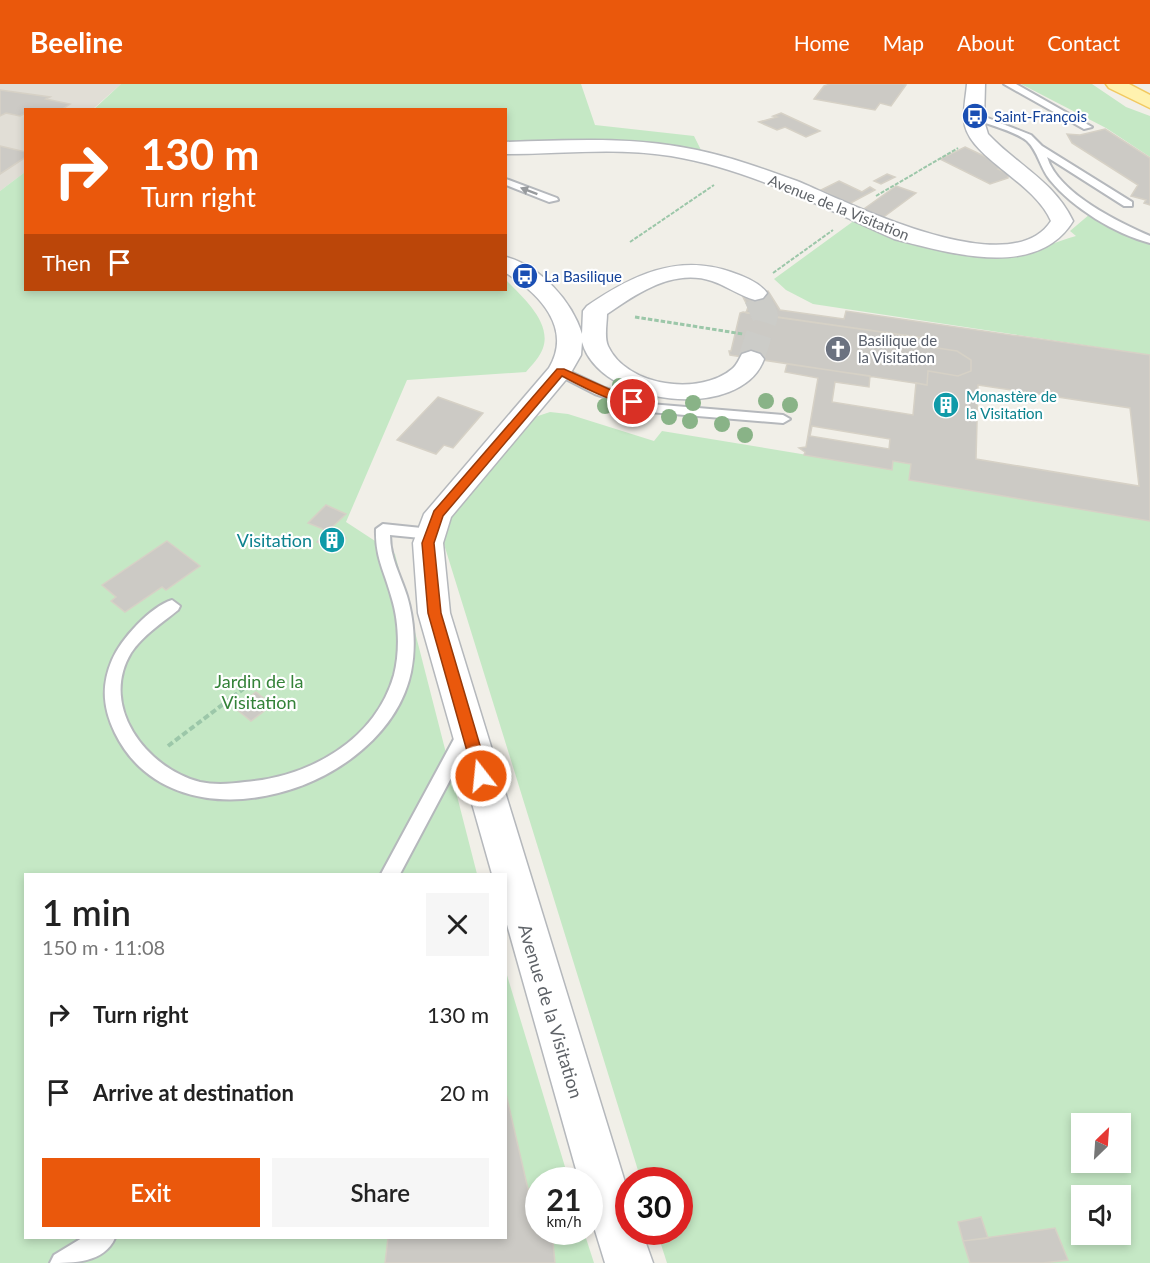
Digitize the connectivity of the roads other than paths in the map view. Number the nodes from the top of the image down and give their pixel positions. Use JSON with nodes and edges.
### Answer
{"nodes":[{"id":1,"x":976,"y":84,"type":"edge"},
{"id":2,"x":1009,"y":84,"type":"edge"},
{"id":3,"x":1115,"y":84,"type":"edge"},
{"id":4,"x":1150,"y":102,"type":"edge"},
{"id":5,"x":975,"y":116,"type":"junction"},
{"id":6,"x":1087,"y":127,"type":"dead end"},
{"id":7,"x":507,"y":148,"type":"edge"},
{"id":8,"x":1039,"y":148,"type":"junction"},
{"id":9,"x":507,"y":182,"type":"edge"},
{"id":10,"x":553,"y":201,"type":"dead end"},
{"id":11,"x":1128,"y":204,"type":"dead end"},
{"id":12,"x":1150,"y":240,"type":"edge"},
{"id":13,"x":507,"y":265,"type":"edge"},
{"id":14,"x":760,"y":286,"type":"road end"},
{"id":15,"x":751,"y":359,"type":"tunnel mouth"},
{"id":16,"x":560,"y":371,"type":"junction"},
{"id":17,"x":783,"y":419,"type":"dead end"},
{"id":18,"x":431,"y":534,"type":"junction"},
{"id":19,"x":172,"y":606,"type":"dead end"},
{"id":20,"x":468,"y":731,"type":"junction"},
{"id":21,"x":391,"y":873,"type":"edge"},
{"id":22,"x":101,"y":1239,"type":"edge"},
{"id":23,"x":62,"y":1263,"type":"edge"},
{"id":24,"x":630,"y":1263,"type":"edge"}],
"edges":[{"from":1,"to":5,"type":"street"},
{"from":2,"to":6,"type":"lane"},
{"from":3,"to":4,"type":"main road"},
{"from":5,"to":7,"type":"street","name":"Avenue de la Visitation"},
{"from":5,"to":8,"type":"lane"},
{"from":8,"to":11,"type":"lane"},
{"from":8,"to":12,"type":"lane"},
{"from":10,"to":9,"type":"lane","one_way":true},
{"from":13,"to":16,"type":"street","name":"Avenue de la Visitation"},
{"from":14,"to":15,"type":"street"},
{"from":16,"to":17,"type":"lane"},
{"from":16,"to":18,"type":"street","name":"Avenue de la Visitation"},
{"from":18,"to":19,"type":"lane"},
{"from":18,"to":20,"type":"street","name":"Avenue de la Visitation"},
{"from":20,"to":21,"type":"lane"},
{"from":20,"to":24,"type":"street","name":"Avenue de la Visitation"},
{"from":22,"to":23,"type":"lane"}]}
